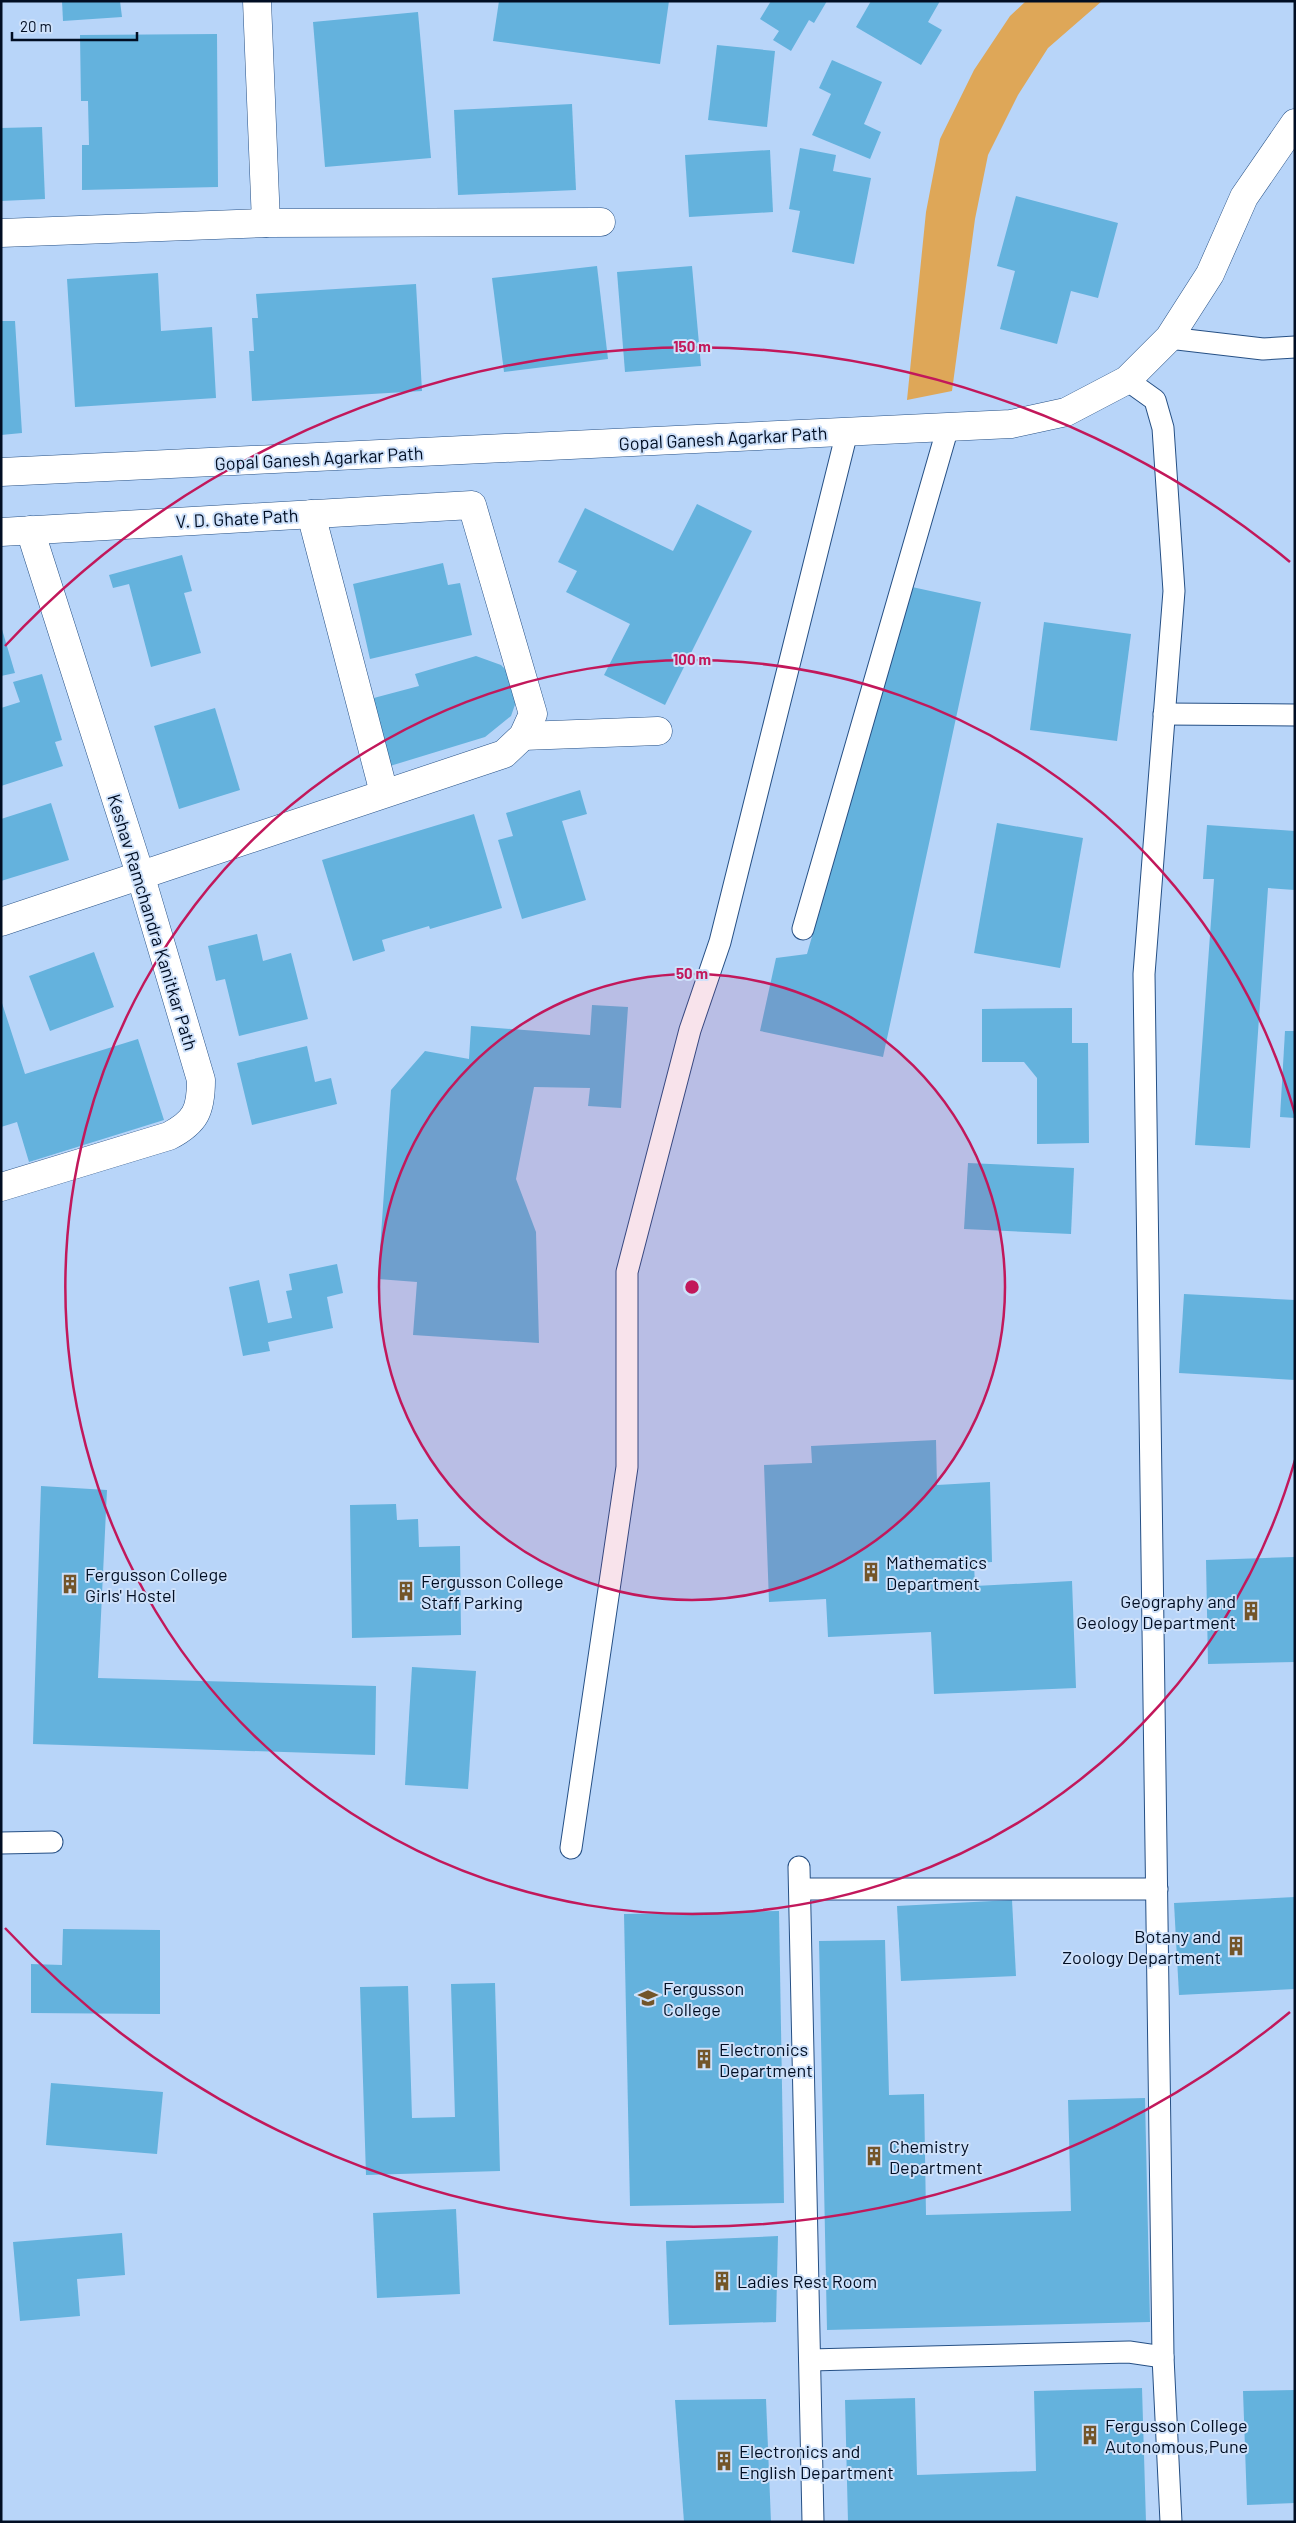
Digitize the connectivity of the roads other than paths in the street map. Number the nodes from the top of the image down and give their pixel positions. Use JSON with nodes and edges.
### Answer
{"nodes":[{"id":1,"x":257,"y":1,"type":"edge"},
{"id":2,"x":1295,"y":123,"type":"edge"},
{"id":3,"x":602,"y":222,"type":"dead end"},
{"id":4,"x":266,"y":223,"type":"junction"},
{"id":5,"x":1,"y":233,"type":"edge"},
{"id":6,"x":1169,"y":338,"type":"junction"},
{"id":7,"x":1295,"y":348,"type":"edge"},
{"id":8,"x":1127,"y":380,"type":"junction"},
{"id":9,"x":948,"y":427,"type":"junction"},
{"id":10,"x":847,"y":432,"type":"junction"},
{"id":11,"x":1,"y":472,"type":"edge"},
{"id":12,"x":311,"y":514,"type":"junction"},
{"id":13,"x":30,"y":530,"type":"junction"},
{"id":14,"x":1,"y":532,"type":"edge"},
{"id":15,"x":1164,"y":714,"type":"junction"},
{"id":16,"x":1295,"y":715,"type":"edge"},
{"id":17,"x":658,"y":730,"type":"dead end"},
{"id":18,"x":523,"y":736,"type":"junction"},
{"id":19,"x":384,"y":793,"type":"junction"},
{"id":20,"x":140,"y":874,"type":"junction"},
{"id":21,"x":1,"y":922,"type":"edge"},
{"id":22,"x":803,"y":929,"type":"dead end"},
{"id":23,"x":1,"y":1187,"type":"edge"},
{"id":24,"x":52,"y":1842,"type":"dead end"},
{"id":25,"x":1,"y":1843,"type":"edge"},
{"id":26,"x":571,"y":1848,"type":"dead end"},
{"id":27,"x":799,"y":1867,"type":"dead end"},
{"id":28,"x":800,"y":1889,"type":"junction"},
{"id":29,"x":1157,"y":1889,"type":"junction"},
{"id":30,"x":1163,"y":2357,"type":"junction"},
{"id":31,"x":810,"y":2360,"type":"junction"},
{"id":32,"x":813,"y":2522,"type":"edge"},
{"id":33,"x":1170,"y":2522,"type":"edge"}],
"edges":[{"from":1,"to":4,"type":"street"},
{"from":2,"to":6,"type":"street","name":"Gopal Ganesh Agarkar Path"},
{"from":3,"to":4,"type":"street"},
{"from":4,"to":5,"type":"street"},
{"from":6,"to":7,"type":"lane"},
{"from":6,"to":8,"type":"street","name":"Gopal Ganesh Agarkar Path"},
{"from":8,"to":9,"type":"street","name":"Gopal Ganesh Agarkar Path"},
{"from":8,"to":15,"type":"lane"},
{"from":9,"to":10,"type":"street","name":"Gopal Ganesh Agarkar Path"},
{"from":9,"to":22,"type":"lane"},
{"from":10,"to":11,"type":"street","name":"Gopal Ganesh Agarkar Path"},
{"from":10,"to":26,"type":"lane"},
{"from":12,"to":13,"type":"street","name":"V. D. Ghate Path"},
{"from":12,"to":18,"type":"street","name":"V. D. Ghate Path"},
{"from":12,"to":19,"type":"street"},
{"from":13,"to":14,"type":"street","name":"V. D. Ghate Path"},
{"from":13,"to":20,"type":"street","name":"Keshav Ramchandra Kanitkar Path"},
{"from":15,"to":16,"type":"lane"},
{"from":15,"to":29,"type":"lane"},
{"from":17,"to":18,"type":"street"},
{"from":18,"to":19,"type":"street"},
{"from":19,"to":20,"type":"street"},
{"from":20,"to":21,"type":"street"},
{"from":20,"to":23,"type":"street","name":"Keshav Ramchandra Kanitkar Path"},
{"from":24,"to":25,"type":"lane"},
{"from":27,"to":28,"type":"lane"},
{"from":28,"to":29,"type":"lane"},
{"from":28,"to":31,"type":"lane"},
{"from":29,"to":30,"type":"lane"},
{"from":30,"to":31,"type":"lane"},
{"from":30,"to":33,"type":"lane"},
{"from":31,"to":32,"type":"lane"}]}
